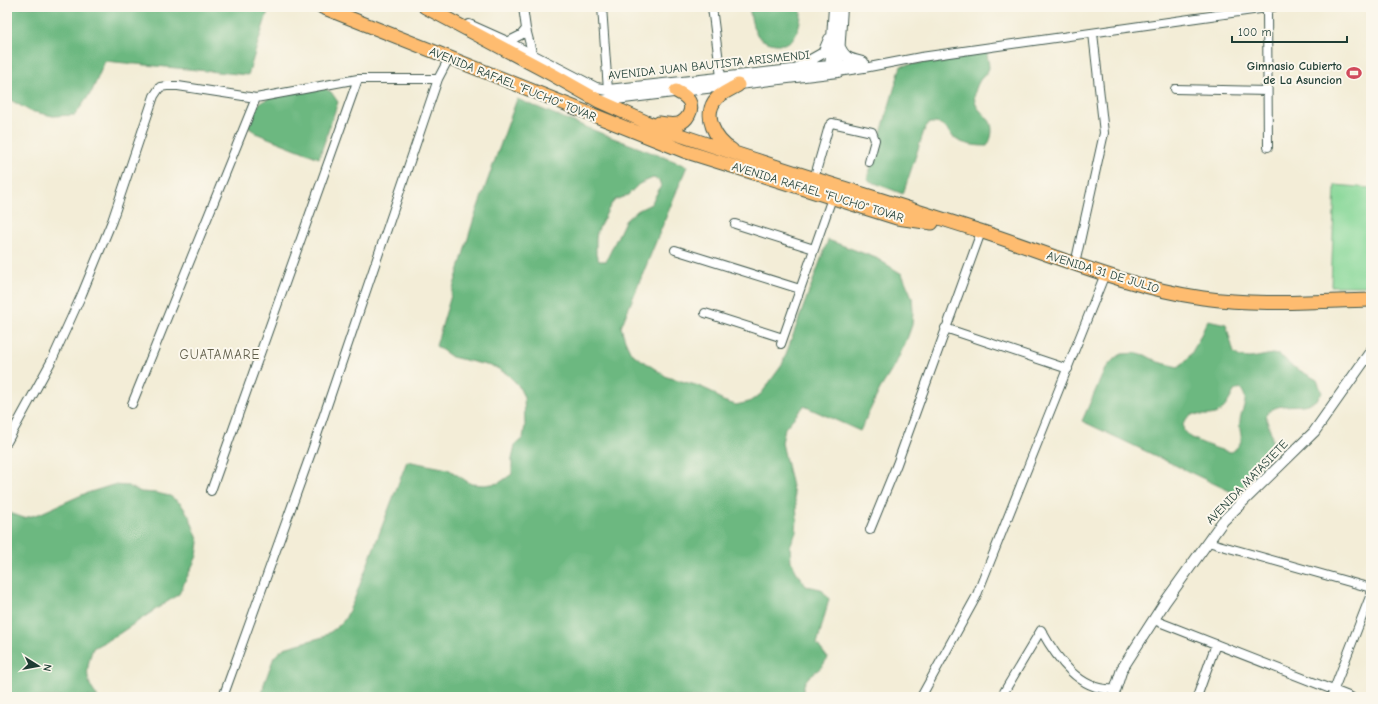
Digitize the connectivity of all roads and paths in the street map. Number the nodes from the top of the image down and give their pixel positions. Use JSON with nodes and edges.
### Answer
{"nodes":[{"id":1,"x":322,"y":7,"type":"edge"},
{"id":2,"x":425,"y":7,"type":"edge"},
{"id":3,"x":523,"y":7,"type":"edge"},
{"id":4,"x":602,"y":7,"type":"edge"},
{"id":5,"x":712,"y":7,"type":"edge"},
{"id":6,"x":834,"y":7,"type":"edge"},
{"id":7,"x":842,"y":7,"type":"edge"},
{"id":8,"x":1271,"y":8,"type":"edge"},
{"id":9,"x":437,"y":13,"type":"junction"},
{"id":10,"x":526,"y":29,"type":"junction"},
{"id":11,"x":832,"y":32,"type":"junction"},
{"id":12,"x":1093,"y":33,"type":"junction"},
{"id":13,"x":507,"y":42,"type":"junction"},
{"id":14,"x":839,"y":45,"type":"junction"},
{"id":15,"x":533,"y":56,"type":"junction"},
{"id":16,"x":449,"y":58,"type":"junction"},
{"id":17,"x":905,"y":59,"type":"junction"},
{"id":18,"x":863,"y":62,"type":"junction"},
{"id":19,"x":796,"y":69,"type":"junction"},
{"id":20,"x":834,"y":69,"type":"junction"},
{"id":21,"x":721,"y":77,"type":"junction"},
{"id":22,"x":358,"y":79,"type":"junction"},
{"id":23,"x":438,"y":79,"type":"junction"},
{"id":24,"x":738,"y":85,"type":"junction"},
{"id":25,"x":1175,"y":89,"type":"dead end"},
{"id":26,"x":608,"y":90,"type":"junction"},
{"id":27,"x":676,"y":91,"type":"junction"},
{"id":28,"x":1268,"y":91,"type":"junction"},
{"id":29,"x":256,"y":98,"type":"junction"},
{"id":30,"x":599,"y":101,"type":"junction"},
{"id":31,"x":561,"y":103,"type":"junction"},
{"id":32,"x":646,"y":122,"type":"junction"},
{"id":33,"x":1268,"y":147,"type":"dead end"},
{"id":34,"x":741,"y":156,"type":"junction"},
{"id":35,"x":869,"y":162,"type":"dead end"},
{"id":36,"x":814,"y":179,"type":"junction"},
{"id":37,"x":832,"y":198,"type":"junction"},
{"id":38,"x":735,"y":224,"type":"dead end"},
{"id":39,"x":981,"y":232,"type":"junction"},
{"id":40,"x":814,"y":249,"type":"junction"},
{"id":41,"x":675,"y":250,"type":"dead end"},
{"id":42,"x":1075,"y":264,"type":"junction"},
{"id":43,"x":1106,"y":274,"type":"junction"},
{"id":44,"x":800,"y":289,"type":"junction"},
{"id":45,"x":1371,"y":300,"type":"edge"},
{"id":46,"x":705,"y":313,"type":"dead end"},
{"id":47,"x":945,"y":328,"type":"junction"},
{"id":48,"x":1371,"y":351,"type":"edge"},
{"id":49,"x":1068,"y":369,"type":"junction"},
{"id":50,"x":132,"y":404,"type":"dead end"},
{"id":51,"x":7,"y":442,"type":"edge"},
{"id":52,"x":211,"y":491,"type":"dead end"},
{"id":53,"x":870,"y":530,"type":"dead end"},
{"id":54,"x":1208,"y":542,"type":"junction"},
{"id":55,"x":1371,"y":588,"type":"edge"},
{"id":56,"x":1371,"y":594,"type":"edge"},
{"id":57,"x":1154,"y":620,"type":"junction"},
{"id":58,"x":1216,"y":644,"type":"junction"},
{"id":59,"x":1115,"y":693,"type":"edge"},
{"id":60,"x":1332,"y":694,"type":"edge"},
{"id":61,"x":223,"y":697,"type":"edge"},
{"id":62,"x":921,"y":697,"type":"edge"},
{"id":63,"x":1001,"y":697,"type":"edge"},
{"id":64,"x":1197,"y":697,"type":"edge"},
{"id":65,"x":1351,"y":697,"type":"edge"}],
"edges":[{"from":1,"to":16,"type":"main road","name":"AVENIDA RAFAEL \"FUCHO\" TOVAR"},
{"from":2,"to":9,"type":"main road","name":"AVENIDA RAFAEL \"FUCHO\" TOVAR"},
{"from":3,"to":10,"type":"street"},
{"from":4,"to":26,"type":"street"},
{"from":5,"to":21,"type":"street"},
{"from":6,"to":11,"type":"street"},
{"from":7,"to":14,"type":"street"},
{"from":8,"to":12,"type":"street","name":"AVENIDA JUAN BAUTISTA ARISMENDI"},
{"from":8,"to":28,"type":"street"},
{"from":9,"to":13,"type":"street","name":"AVENIDA JUAN BAUTISTA ARISMENDI"},
{"from":9,"to":30,"type":"main road","name":"AVENIDA RAFAEL \"FUCHO\" TOVAR"},
{"from":10,"to":13,"type":"street"},
{"from":10,"to":15,"type":"street"},
{"from":11,"to":19,"type":"street"},
{"from":11,"to":20,"type":"street"},
{"from":12,"to":17,"type":"street","name":"AVENIDA JUAN BAUTISTA ARISMENDI"},
{"from":12,"to":42,"type":"street"},
{"from":13,"to":15,"type":"street","name":"AVENIDA JUAN BAUTISTA ARISMENDI"},
{"from":14,"to":18,"type":"street"},
{"from":14,"to":20,"type":"street"},
{"from":15,"to":26,"type":"street","name":"AVENIDA JUAN BAUTISTA ARISMENDI"},
{"from":16,"to":23,"type":"street"},
{"from":16,"to":31,"type":"main road","name":"AVENIDA RAFAEL \"FUCHO\" TOVAR"},
{"from":17,"to":18,"type":"street","name":"AVENIDA JUAN BAUTISTA ARISMENDI"},
{"from":17,"to":20,"type":"street","name":"AVENIDA JUAN BAUTISTA ARISMENDI"},
{"from":18,"to":20,"type":"street","name":"AVENIDA JUAN BAUTISTA ARISMENDI"},
{"from":19,"to":20,"type":"street","name":"AVENIDA JUAN BAUTISTA ARISMENDI"},
{"from":19,"to":21,"type":"street","name":"AVENIDA JUAN BAUTISTA ARISMENDI"},
{"from":20,"to":24,"type":"street","name":"AVENIDA JUAN BAUTISTA ARISMENDI"},
{"from":21,"to":26,"type":"street","name":"AVENIDA JUAN BAUTISTA ARISMENDI"},
{"from":22,"to":23,"type":"street"},
{"from":22,"to":29,"type":"street"},
{"from":22,"to":52,"type":"street"},
{"from":23,"to":61,"type":"street"},
{"from":24,"to":27,"type":"street","name":"AVENIDA JUAN BAUTISTA ARISMENDI"},
{"from":24,"to":34,"type":"main road"},
{"from":25,"to":28,"type":"street"},
{"from":27,"to":30,"type":"street","name":"AVENIDA JUAN BAUTISTA ARISMENDI"},
{"from":27,"to":32,"type":"main road"},
{"from":28,"to":33,"type":"street"},
{"from":29,"to":50,"type":"street"},
{"from":29,"to":51,"type":"street"},
{"from":30,"to":31,"type":"main road"},
{"from":30,"to":32,"type":"main road","name":"AVENIDA RAFAEL \"FUCHO\" TOVAR"},
{"from":31,"to":37,"type":"main road","name":"AVENIDA RAFAEL \"FUCHO\" TOVAR"},
{"from":32,"to":34,"type":"main road","name":"AVENIDA RAFAEL \"FUCHO\" TOVAR"},
{"from":34,"to":36,"type":"main road","name":"AVENIDA RAFAEL \"FUCHO\" TOVAR"},
{"from":35,"to":36,"type":"street"},
{"from":36,"to":39,"type":"main road","name":"AVENIDA RAFAEL \"FUCHO\" TOVAR"},
{"from":37,"to":39,"type":"main road","name":"AVENIDA RAFAEL \"FUCHO\" TOVAR"},
{"from":37,"to":40,"type":"street"},
{"from":38,"to":40,"type":"street"},
{"from":39,"to":42,"type":"main road","name":"AVENIDA 31 DE JULIO"},
{"from":39,"to":47,"type":"street"},
{"from":40,"to":44,"type":"street"},
{"from":41,"to":44,"type":"street"},
{"from":42,"to":43,"type":"main road","name":"AVENIDA 31 DE JULIO"},
{"from":43,"to":45,"type":"main road","name":"AVENIDA 31 DE JULIO"},
{"from":43,"to":49,"type":"street"},
{"from":44,"to":46,"type":"street"},
{"from":47,"to":49,"type":"street"},
{"from":47,"to":53,"type":"street"},
{"from":48,"to":54,"type":"street","name":"AVENIDA MATASIETE"},
{"from":49,"to":62,"type":"street"},
{"from":54,"to":55,"type":"street"},
{"from":54,"to":57,"type":"street","name":"AVENIDA MATASIETE"},
{"from":56,"to":60,"type":"street"},
{"from":57,"to":58,"type":"street"},
{"from":57,"to":59,"type":"street","name":"AVENIDA MATASIETE"},
{"from":58,"to":60,"type":"street"},
{"from":58,"to":64,"type":"street"},
{"from":59,"to":63,"type":"street"},
{"from":60,"to":65,"type":"street"}]}
